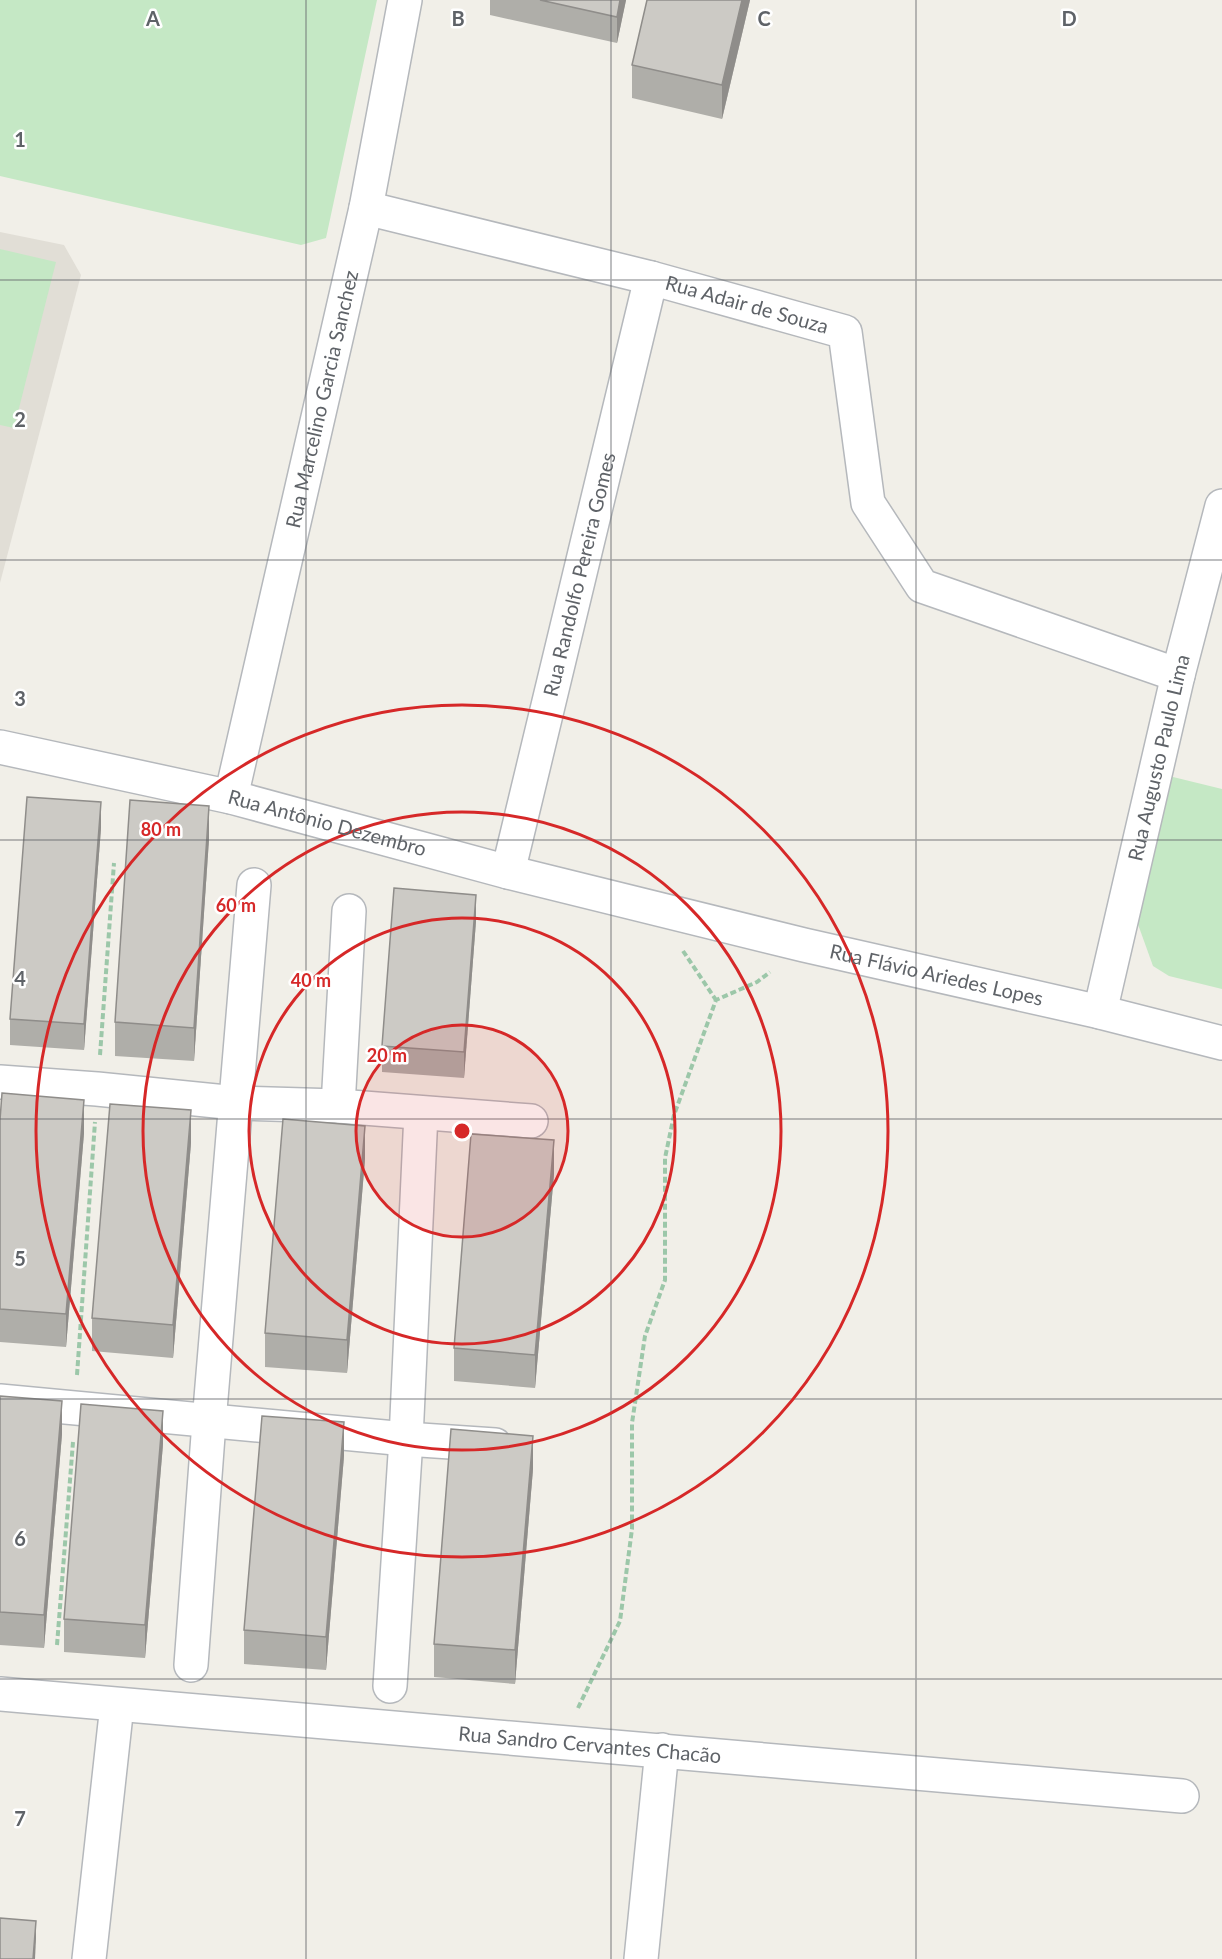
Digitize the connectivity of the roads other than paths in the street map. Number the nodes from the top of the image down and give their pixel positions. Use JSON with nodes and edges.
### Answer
{"nodes":[{"id":1,"x":405,"y":0,"type":"edge"},
{"id":2,"x":366,"y":208,"type":"junction"},
{"id":3,"x":651,"y":278,"type":"junction"},
{"id":4,"x":1222,"y":506,"type":"edge"},
{"id":5,"x":1178,"y":675,"type":"junction"},
{"id":6,"x":0,"y":747,"type":"edge"},
{"id":7,"x":231,"y":797,"type":"junction"},
{"id":8,"x":508,"y":872,"type":"junction"},
{"id":9,"x":254,"y":885,"type":"dead end"},
{"id":10,"x":653,"y":907,"type":"joint"},
{"id":11,"x":349,"y":911,"type":"dead end"},
{"id":12,"x":1100,"y":1012,"type":"junction"},
{"id":13,"x":1222,"y":1043,"type":"edge"},
{"id":14,"x":0,"y":1082,"type":"edge"},
{"id":15,"x":236,"y":1103,"type":"junction"},
{"id":16,"x":338,"y":1106,"type":"junction"},
{"id":17,"x":422,"y":1113,"type":"junction"},
{"id":18,"x":531,"y":1120,"type":"dead end"},
{"id":19,"x":0,"y":1401,"type":"edge"},
{"id":20,"x":209,"y":1422,"type":"junction"},
{"id":21,"x":406,"y":1439,"type":"junction"},
{"id":22,"x":523,"y":1446,"type":"edge"},
{"id":23,"x":191,"y":1665,"type":"dead end"},
{"id":24,"x":390,"y":1686,"type":"dead end"},
{"id":25,"x":0,"y":1694,"type":"edge"},
{"id":26,"x":117,"y":1705,"type":"junction"},
{"id":27,"x":662,"y":1750,"type":"junction"},
{"id":28,"x":1182,"y":1796,"type":"dead end"},
{"id":29,"x":89,"y":1959,"type":"edge"},
{"id":30,"x":641,"y":1959,"type":"edge"}],
"edges":[{"from":1,"to":2,"type":"street","name":"Rua Marcelino Garcia Sanchez"},
{"from":2,"to":3,"type":"street","name":"Rua Adair de Souza"},
{"from":2,"to":7,"type":"street","name":"Rua Marcelino Garcia Sanchez"},
{"from":3,"to":5,"type":"street","name":"Rua Adair de Souza"},
{"from":3,"to":8,"type":"street","name":"Rua Randolfo Pereira Gomes"},
{"from":4,"to":5,"type":"street","name":"Rua Augusto Paulo Lima"},
{"from":5,"to":12,"type":"street","name":"Rua Augusto Paulo Lima"},
{"from":6,"to":7,"type":"street","name":"Rua Antônio Dezembro"},
{"from":7,"to":8,"type":"street","name":"Rua Antônio Dezembro"},
{"from":8,"to":10,"type":"street","name":"Rua Antônio Dezembro"},
{"from":9,"to":15,"type":"street"},
{"from":10,"to":12,"type":"street","name":"Rua Flávio Ariedes Lopes"},
{"from":11,"to":16,"type":"street"},
{"from":12,"to":13,"type":"street","name":"Rua Flávio Ariedes Lopes"},
{"from":14,"to":15,"type":"street"},
{"from":15,"to":16,"type":"street"},
{"from":15,"to":20,"type":"street"},
{"from":16,"to":17,"type":"street"},
{"from":17,"to":18,"type":"street"},
{"from":17,"to":21,"type":"street"},
{"from":19,"to":20,"type":"street"},
{"from":20,"to":21,"type":"street"},
{"from":20,"to":23,"type":"street"},
{"from":21,"to":22,"type":"street"},
{"from":21,"to":24,"type":"street"},
{"from":25,"to":26,"type":"street","name":"Rua Sandro Cervantes Chacão"},
{"from":26,"to":27,"type":"street","name":"Rua Sandro Cervantes Chacão"},
{"from":26,"to":29,"type":"street"},
{"from":27,"to":28,"type":"street","name":"Rua Sandro Cervantes Chacão"},
{"from":27,"to":30,"type":"street"}]}
